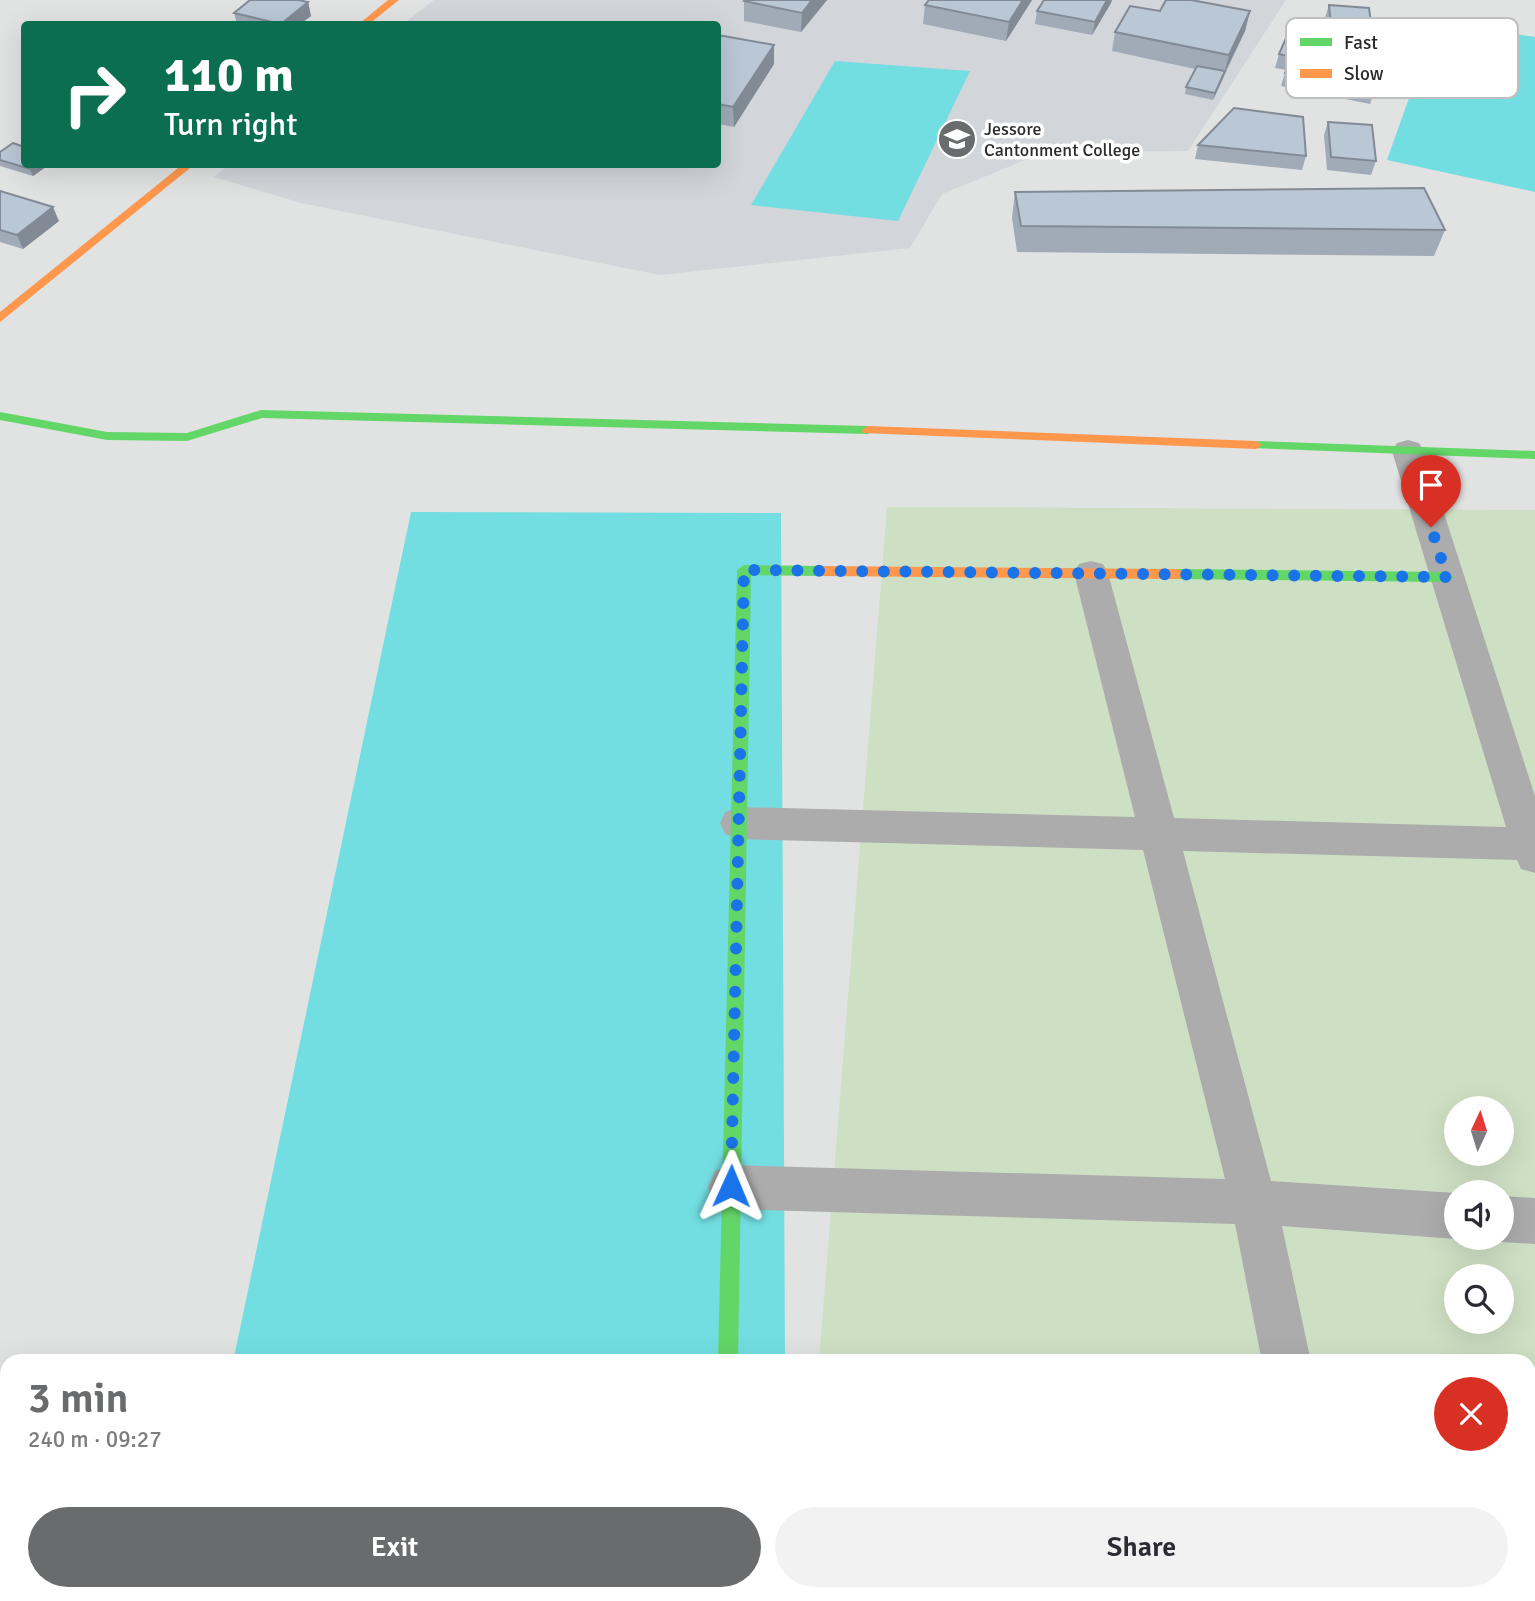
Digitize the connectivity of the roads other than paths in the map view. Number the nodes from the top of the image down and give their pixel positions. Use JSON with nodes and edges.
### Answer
{"nodes":[{"id":1,"x":394,"y":0,"type":"edge"},
{"id":2,"x":368,"y":21,"type":"edge"},
{"id":3,"x":185,"y":168,"type":"edge"},
{"id":4,"x":0,"y":318,"type":"edge"},
{"id":5,"x":0,"y":416,"type":"edge"},
{"id":6,"x":1408,"y":450,"type":"junction"},
{"id":7,"x":1535,"y":455,"type":"edge"},
{"id":8,"x":1091,"y":573,"type":"junction"},
{"id":9,"x":1447,"y":577,"type":"junction"},
{"id":10,"x":739,"y":822,"type":"junction"},
{"id":11,"x":1159,"y":836,"type":"junction"},
{"id":12,"x":1534,"y":848,"type":"edge"},
{"id":13,"x":731,"y":1186,"type":"junction"},
{"id":14,"x":1254,"y":1202,"type":"junction"},
{"id":15,"x":1444,"y":1215,"type":"edge"},
{"id":16,"x":1514,"y":1220,"type":"edge"},
{"id":17,"x":1535,"y":1221,"type":"edge"},
{"id":18,"x":728,"y":1354,"type":"edge"},
{"id":19,"x":1285,"y":1354,"type":"edge"}],
"edges":[{"from":1,"to":2,"type":"street"},
{"from":3,"to":4,"type":"street"},
{"from":5,"to":6,"type":"street"},
{"from":6,"to":7,"type":"street"},
{"from":6,"to":9,"type":"street"},
{"from":8,"to":9,"type":"street"},
{"from":8,"to":10,"type":"street"},
{"from":8,"to":11,"type":"street"},
{"from":9,"to":12,"type":"street"},
{"from":10,"to":11,"type":"street"},
{"from":10,"to":13,"type":"street"},
{"from":11,"to":12,"type":"street"},
{"from":11,"to":14,"type":"street"},
{"from":13,"to":14,"type":"street"},
{"from":13,"to":18,"type":"street"},
{"from":14,"to":15,"type":"street"},
{"from":14,"to":19,"type":"street"},
{"from":16,"to":17,"type":"street"}]}
